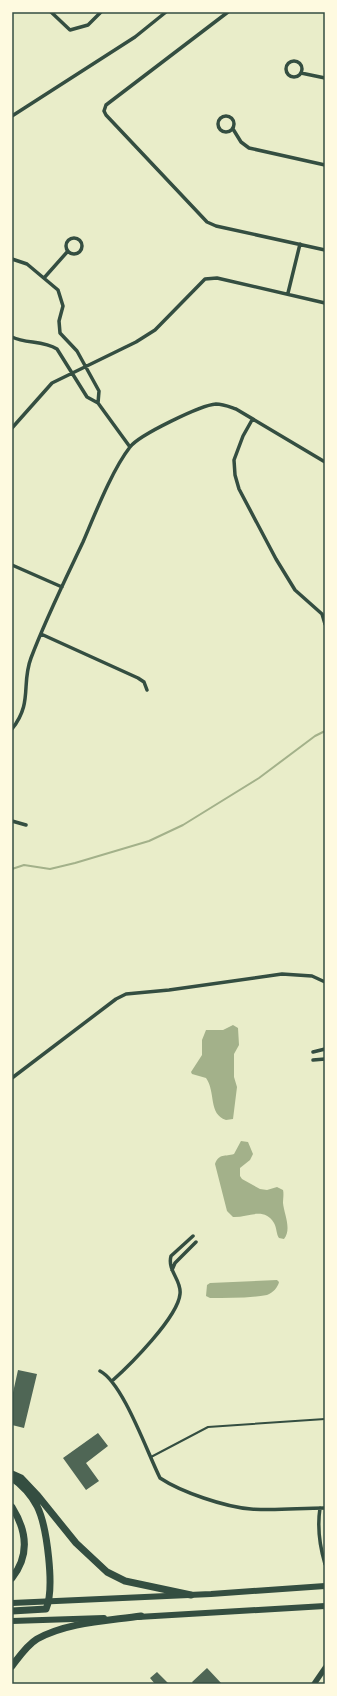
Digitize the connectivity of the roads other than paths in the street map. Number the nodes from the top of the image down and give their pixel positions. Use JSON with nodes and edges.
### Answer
{"nodes":[{"id":1,"x":51,"y":12,"type":"edge"},
{"id":2,"x":102,"y":12,"type":"edge"},
{"id":3,"x":166,"y":12,"type":"edge"},
{"id":4,"x":228,"y":12,"type":"edge"},
{"id":5,"x":301,"y":73,"type":"junction"},
{"id":6,"x":325,"y":78,"type":"edge"},
{"id":7,"x":12,"y":116,"type":"edge"},
{"id":8,"x":233,"y":129,"type":"junction"},
{"id":9,"x":325,"y":165,"type":"edge"},
{"id":10,"x":300,"y":244,"type":"junction"},
{"id":11,"x":325,"y":250,"type":"edge"},
{"id":12,"x":68,"y":251,"type":"junction"},
{"id":13,"x":12,"y":259,"type":"edge"},
{"id":14,"x":44,"y":278,"type":"junction"},
{"id":15,"x":288,"y":293,"type":"junction"},
{"id":16,"x":325,"y":303,"type":"edge"},
{"id":17,"x":12,"y":337,"type":"edge"},
{"id":18,"x":84,"y":367,"type":"junction"},
{"id":19,"x":73,"y":373,"type":"junction"},
{"id":20,"x":98,"y":403,"type":"junction"},
{"id":21,"x":252,"y":420,"type":"junction"},
{"id":22,"x":12,"y":428,"type":"edge"},
{"id":23,"x":130,"y":447,"type":"junction"},
{"id":24,"x":325,"y":462,"type":"edge"},
{"id":25,"x":12,"y":565,"type":"edge"},
{"id":26,"x":62,"y":587,"type":"junction"},
{"id":27,"x":325,"y":624,"type":"edge"},
{"id":28,"x":41,"y":634,"type":"junction"},
{"id":29,"x":147,"y":690,"type":"dead end"},
{"id":30,"x":12,"y":729,"type":"edge"},
{"id":31,"x":12,"y":822,"type":"edge"},
{"id":32,"x":26,"y":825,"type":"dead end"},
{"id":33,"x":325,"y":982,"type":"edge"},
{"id":34,"x":325,"y":1049,"type":"edge"},
{"id":35,"x":312,"y":1052,"type":"dead end"},
{"id":36,"x":325,"y":1059,"type":"edge"},
{"id":37,"x":313,"y":1060,"type":"dead end"},
{"id":38,"x":12,"y":1078,"type":"edge"},
{"id":39,"x":193,"y":1236,"type":"dead end"},
{"id":40,"x":196,"y":1242,"type":"dead end"},
{"id":41,"x":172,"y":1271,"type":"junction"},
{"id":42,"x":100,"y":1371,"type":"dead end"},
{"id":43,"x":112,"y":1380,"type":"junction"},
{"id":44,"x":325,"y":1419,"type":"edge"},
{"id":45,"x":150,"y":1458,"type":"junction"},
{"id":46,"x":12,"y":1474,"type":"edge"},
{"id":47,"x":12,"y":1478,"type":"edge"},
{"id":48,"x":12,"y":1507,"type":"edge"},
{"id":49,"x":320,"y":1508,"type":"junction"},
{"id":50,"x":325,"y":1508,"type":"edge"},
{"id":51,"x":325,"y":1564,"type":"edge"},
{"id":52,"x":12,"y":1578,"type":"edge"},
{"id":53,"x":325,"y":1586,"type":"edge"},
{"id":54,"x":191,"y":1595,"type":"junction"},
{"id":55,"x":50,"y":1601,"type":"junction"},
{"id":56,"x":12,"y":1603,"type":"edge"},
{"id":57,"x":325,"y":1606,"type":"edge"},
{"id":58,"x":12,"y":1611,"type":"edge"},
{"id":59,"x":141,"y":1616,"type":"junction"},
{"id":60,"x":12,"y":1621,"type":"edge"},
{"id":61,"x":12,"y":1666,"type":"edge"},
{"id":62,"x":325,"y":1668,"type":"edge"},
{"id":63,"x":314,"y":1684,"type":"edge"}],
"edges":[{"from":1,"to":2,"type":"street"},
{"from":3,"to":7,"type":"street"},
{"from":4,"to":10,"type":"street"},
{"from":5,"to":5,"type":"street"},
{"from":5,"to":6,"type":"street"},
{"from":8,"to":8,"type":"street"},
{"from":8,"to":9,"type":"street"},
{"from":10,"to":11,"type":"street"},
{"from":10,"to":15,"type":"street"},
{"from":12,"to":12,"type":"street"},
{"from":12,"to":14,"type":"street"},
{"from":13,"to":14,"type":"street"},
{"from":14,"to":18,"type":"street"},
{"from":15,"to":16,"type":"street"},
{"from":15,"to":18,"type":"street"},
{"from":17,"to":19,"type":"street"},
{"from":18,"to":19,"type":"street"},
{"from":18,"to":20,"type":"street"},
{"from":19,"to":20,"type":"street"},
{"from":19,"to":22,"type":"street"},
{"from":20,"to":23,"type":"street"},
{"from":21,"to":23,"type":"street"},
{"from":21,"to":24,"type":"street"},
{"from":21,"to":27,"type":"street"},
{"from":23,"to":26,"type":"street"},
{"from":25,"to":26,"type":"street"},
{"from":26,"to":28,"type":"street"},
{"from":28,"to":29,"type":"street"},
{"from":28,"to":30,"type":"street"},
{"from":31,"to":32,"type":"street"},
{"from":33,"to":38,"type":"street"},
{"from":34,"to":35,"type":"street"},
{"from":36,"to":37,"type":"street"},
{"from":39,"to":41,"type":"street"},
{"from":40,"to":41,"type":"street"},
{"from":41,"to":43,"type":"street"},
{"from":42,"to":43,"type":"street"},
{"from":43,"to":45,"type":"street"},
{"from":44,"to":45,"type":"lane"},
{"from":45,"to":49,"type":"street"},
{"from":46,"to":54,"type":"highway"},
{"from":47,"to":55,"type":"highway"},
{"from":48,"to":52,"type":"highway"},
{"from":49,"to":50,"type":"street"},
{"from":49,"to":51,"type":"street"},
{"from":53,"to":54,"type":"main road"},
{"from":54,"to":55,"type":"main road"},
{"from":55,"to":56,"type":"main road"},
{"from":55,"to":58,"type":"highway"},
{"from":57,"to":59,"type":"main road"},
{"from":59,"to":60,"type":"main road"},
{"from":59,"to":61,"type":"highway"},
{"from":62,"to":63,"type":"main road"}]}
